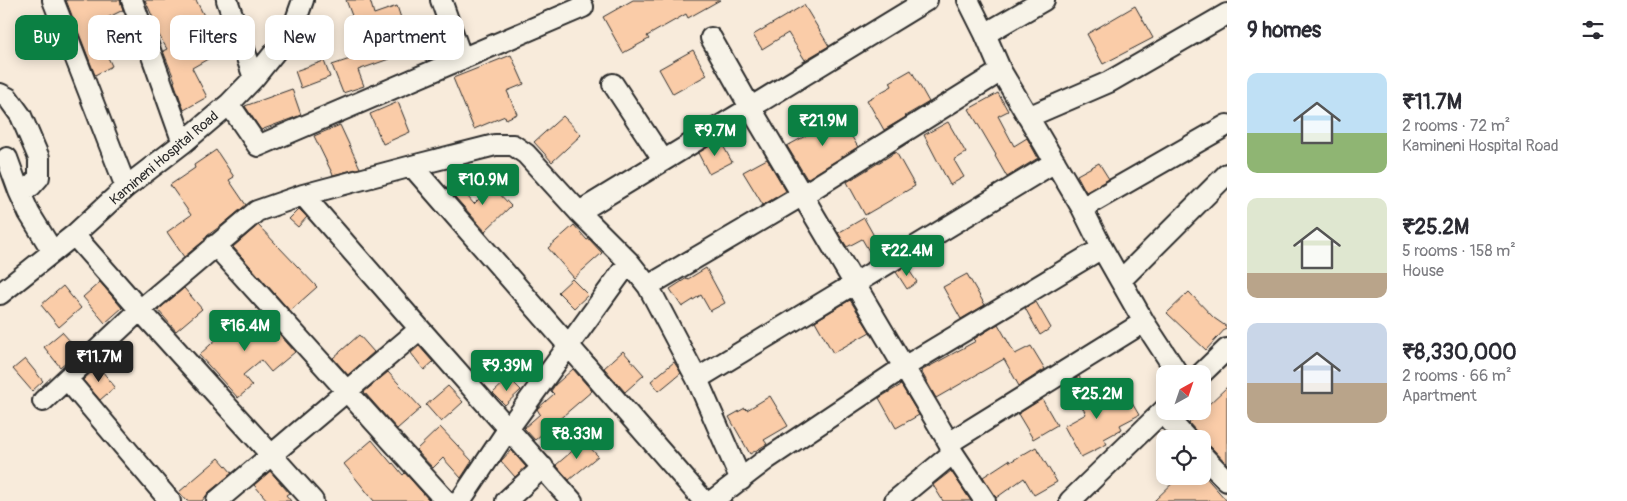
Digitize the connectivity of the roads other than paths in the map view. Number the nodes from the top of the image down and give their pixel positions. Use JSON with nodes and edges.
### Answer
{"nodes":[{"id":1,"x":53,"y":0,"type":"edge"},
{"id":2,"x":132,"y":0,"type":"edge"},
{"id":3,"x":227,"y":0,"type":"edge"},
{"id":4,"x":303,"y":0,"type":"edge"},
{"id":5,"x":441,"y":0,"type":"edge"},
{"id":6,"x":927,"y":0,"type":"edge"},
{"id":7,"x":968,"y":0,"type":"edge"},
{"id":8,"x":1044,"y":0,"type":"edge"},
{"id":9,"x":586,"y":2,"type":"edge"},
{"id":10,"x":1227,"y":14,"type":"edge"},
{"id":11,"x":446,"y":15,"type":"edge"},
{"id":12,"x":986,"y":34,"type":"junction"},
{"id":13,"x":711,"y":38,"type":"dead end"},
{"id":14,"x":464,"y":59,"type":"edge"},
{"id":15,"x":462,"y":60,"type":"edge"},
{"id":16,"x":1001,"y":71,"type":"junction"},
{"id":17,"x":254,"y":78,"type":"junction"},
{"id":18,"x":613,"y":84,"type":"dead end"},
{"id":19,"x":0,"y":94,"type":"edge"},
{"id":20,"x":229,"y":104,"type":"junction"},
{"id":21,"x":750,"y":107,"type":"junction"},
{"id":22,"x":1028,"y":116,"type":"junction"},
{"id":23,"x":1227,"y":125,"type":"edge"},
{"id":24,"x":183,"y":143,"type":"junction"},
{"id":25,"x":8,"y":158,"type":"dead end"},
{"id":26,"x":663,"y":160,"type":"junction"},
{"id":27,"x":1055,"y":162,"type":"junction"},
{"id":28,"x":412,"y":166,"type":"junction"},
{"id":29,"x":1227,"y":174,"type":"edge"},
{"id":30,"x":126,"y":187,"type":"junction"},
{"id":31,"x":19,"y":191,"type":"junction"},
{"id":32,"x":303,"y":194,"type":"junction"},
{"id":33,"x":803,"y":194,"type":"junction"},
{"id":34,"x":1082,"y":208,"type":"junction"},
{"id":35,"x":579,"y":212,"type":"junction"},
{"id":36,"x":74,"y":234,"type":"junction"},
{"id":37,"x":215,"y":245,"type":"junction"},
{"id":38,"x":1102,"y":248,"type":"junction"},
{"id":39,"x":53,"y":252,"type":"junction"},
{"id":40,"x":629,"y":262,"type":"junction"},
{"id":41,"x":1121,"y":280,"type":"junction"},
{"id":42,"x":854,"y":283,"type":"junction"},
{"id":43,"x":648,"y":286,"type":"junction"},
{"id":44,"x":0,"y":294,"type":"edge"},
{"id":45,"x":140,"y":310,"type":"junction"},
{"id":46,"x":1144,"y":322,"type":"junction"},
{"id":47,"x":420,"y":329,"type":"junction"},
{"id":48,"x":569,"y":347,"type":"junction"},
{"id":49,"x":1227,"y":349,"type":"edge"},
{"id":50,"x":1172,"y":365,"type":"edge"},
{"id":51,"x":1210,"y":365,"type":"edge"},
{"id":52,"x":904,"y":367,"type":"junction"},
{"id":53,"x":67,"y":379,"type":"junction"},
{"id":54,"x":697,"y":379,"type":"junction"},
{"id":55,"x":347,"y":391,"type":"junction"},
{"id":56,"x":43,"y":401,"type":"dead end"},
{"id":57,"x":1156,"y":419,"type":"edge"},
{"id":58,"x":1171,"y":420,"type":"edge"},
{"id":59,"x":509,"y":428,"type":"junction"},
{"id":60,"x":1180,"y":430,"type":"edge"},
{"id":61,"x":951,"y":448,"type":"junction"},
{"id":62,"x":272,"y":454,"type":"junction"},
{"id":63,"x":1211,"y":464,"type":"edge"},
{"id":64,"x":543,"y":467,"type":"junction"},
{"id":65,"x":741,"y":480,"type":"junction"},
{"id":66,"x":1227,"y":481,"type":"edge"},
{"id":67,"x":170,"y":501,"type":"edge"},
{"id":68,"x":217,"y":501,"type":"edge"},
{"id":69,"x":313,"y":501,"type":"edge"},
{"id":70,"x":446,"y":501,"type":"edge"},
{"id":71,"x":460,"y":501,"type":"edge"},
{"id":72,"x":506,"y":501,"type":"edge"},
{"id":73,"x":572,"y":501,"type":"edge"},
{"id":74,"x":704,"y":501,"type":"edge"},
{"id":75,"x":712,"y":501,"type":"edge"},
{"id":76,"x":895,"y":501,"type":"edge"},
{"id":77,"x":985,"y":501,"type":"edge"},
{"id":78,"x":1070,"y":501,"type":"edge"}],
"edges":[{"from":1,"to":30,"type":"street"},
{"from":2,"to":24,"type":"street"},
{"from":3,"to":17,"type":"street"},
{"from":4,"to":17,"type":"street","name":"Kamineni Hospital Road"},
{"from":5,"to":11,"type":"street"},
{"from":6,"to":21,"type":"street"},
{"from":7,"to":12,"type":"street"},
{"from":8,"to":12,"type":"street"},
{"from":9,"to":14,"type":"street"},
{"from":10,"to":22,"type":"street"},
{"from":12,"to":16,"type":"street"},
{"from":13,"to":21,"type":"street"},
{"from":15,"to":20,"type":"street"},
{"from":16,"to":22,"type":"street"},
{"from":16,"to":33,"type":"street"},
{"from":17,"to":20,"type":"street","name":"Kamineni Hospital Road"},
{"from":18,"to":26,"type":"street"},
{"from":19,"to":31,"type":"street"},
{"from":20,"to":24,"type":"street","name":"Kamineni Hospital Road"},
{"from":21,"to":26,"type":"street"},
{"from":21,"to":33,"type":"street"},
{"from":22,"to":27,"type":"street"},
{"from":23,"to":34,"type":"street"},
{"from":24,"to":30,"type":"street","name":"Kamineni Hospital Road"},
{"from":25,"to":31,"type":"street"},
{"from":26,"to":35,"type":"street"},
{"from":27,"to":34,"type":"street"},
{"from":27,"to":42,"type":"street"},
{"from":28,"to":32,"type":"street"},
{"from":28,"to":35,"type":"street"},
{"from":28,"to":48,"type":"street"},
{"from":29,"to":41,"type":"street"},
{"from":30,"to":36,"type":"street","name":"Kamineni Hospital Road"},
{"from":31,"to":39,"type":"street"},
{"from":32,"to":37,"type":"street"},
{"from":32,"to":47,"type":"street"},
{"from":33,"to":42,"type":"street"},
{"from":33,"to":43,"type":"street"},
{"from":34,"to":38,"type":"street"},
{"from":35,"to":40,"type":"street"},
{"from":36,"to":39,"type":"street","name":"Kamineni Hospital Road"},
{"from":36,"to":45,"type":"street"},
{"from":37,"to":45,"type":"street"},
{"from":37,"to":55,"type":"street"},
{"from":38,"to":41,"type":"street"},
{"from":38,"to":52,"type":"street"},
{"from":39,"to":44,"type":"street","name":"Kamineni Hospital Road"},
{"from":40,"to":43,"type":"street"},
{"from":40,"to":48,"type":"street"},
{"from":41,"to":46,"type":"street"},
{"from":42,"to":52,"type":"street"},
{"from":42,"to":54,"type":"street"},
{"from":43,"to":54,"type":"street"},
{"from":45,"to":53,"type":"street"},
{"from":45,"to":62,"type":"street"},
{"from":46,"to":50,"type":"street"},
{"from":46,"to":61,"type":"street"},
{"from":47,"to":55,"type":"street"},
{"from":47,"to":59,"type":"street"},
{"from":48,"to":59,"type":"street"},
{"from":48,"to":74,"type":"street"},
{"from":49,"to":51,"type":"street"},
{"from":52,"to":61,"type":"street"},
{"from":52,"to":65,"type":"street"},
{"from":53,"to":56,"type":"street"},
{"from":53,"to":67,"type":"street"},
{"from":54,"to":65,"type":"street"},
{"from":55,"to":62,"type":"street"},
{"from":55,"to":70,"type":"street"},
{"from":57,"to":78,"type":"street"},
{"from":58,"to":60,"type":"street"},
{"from":59,"to":64,"type":"street"},
{"from":59,"to":71,"type":"street"},
{"from":61,"to":76,"type":"street"},
{"from":61,"to":77,"type":"street"},
{"from":62,"to":68,"type":"street"},
{"from":62,"to":69,"type":"street"},
{"from":63,"to":66,"type":"street"},
{"from":64,"to":72,"type":"street"},
{"from":64,"to":73,"type":"street"},
{"from":65,"to":75,"type":"street"}]}
